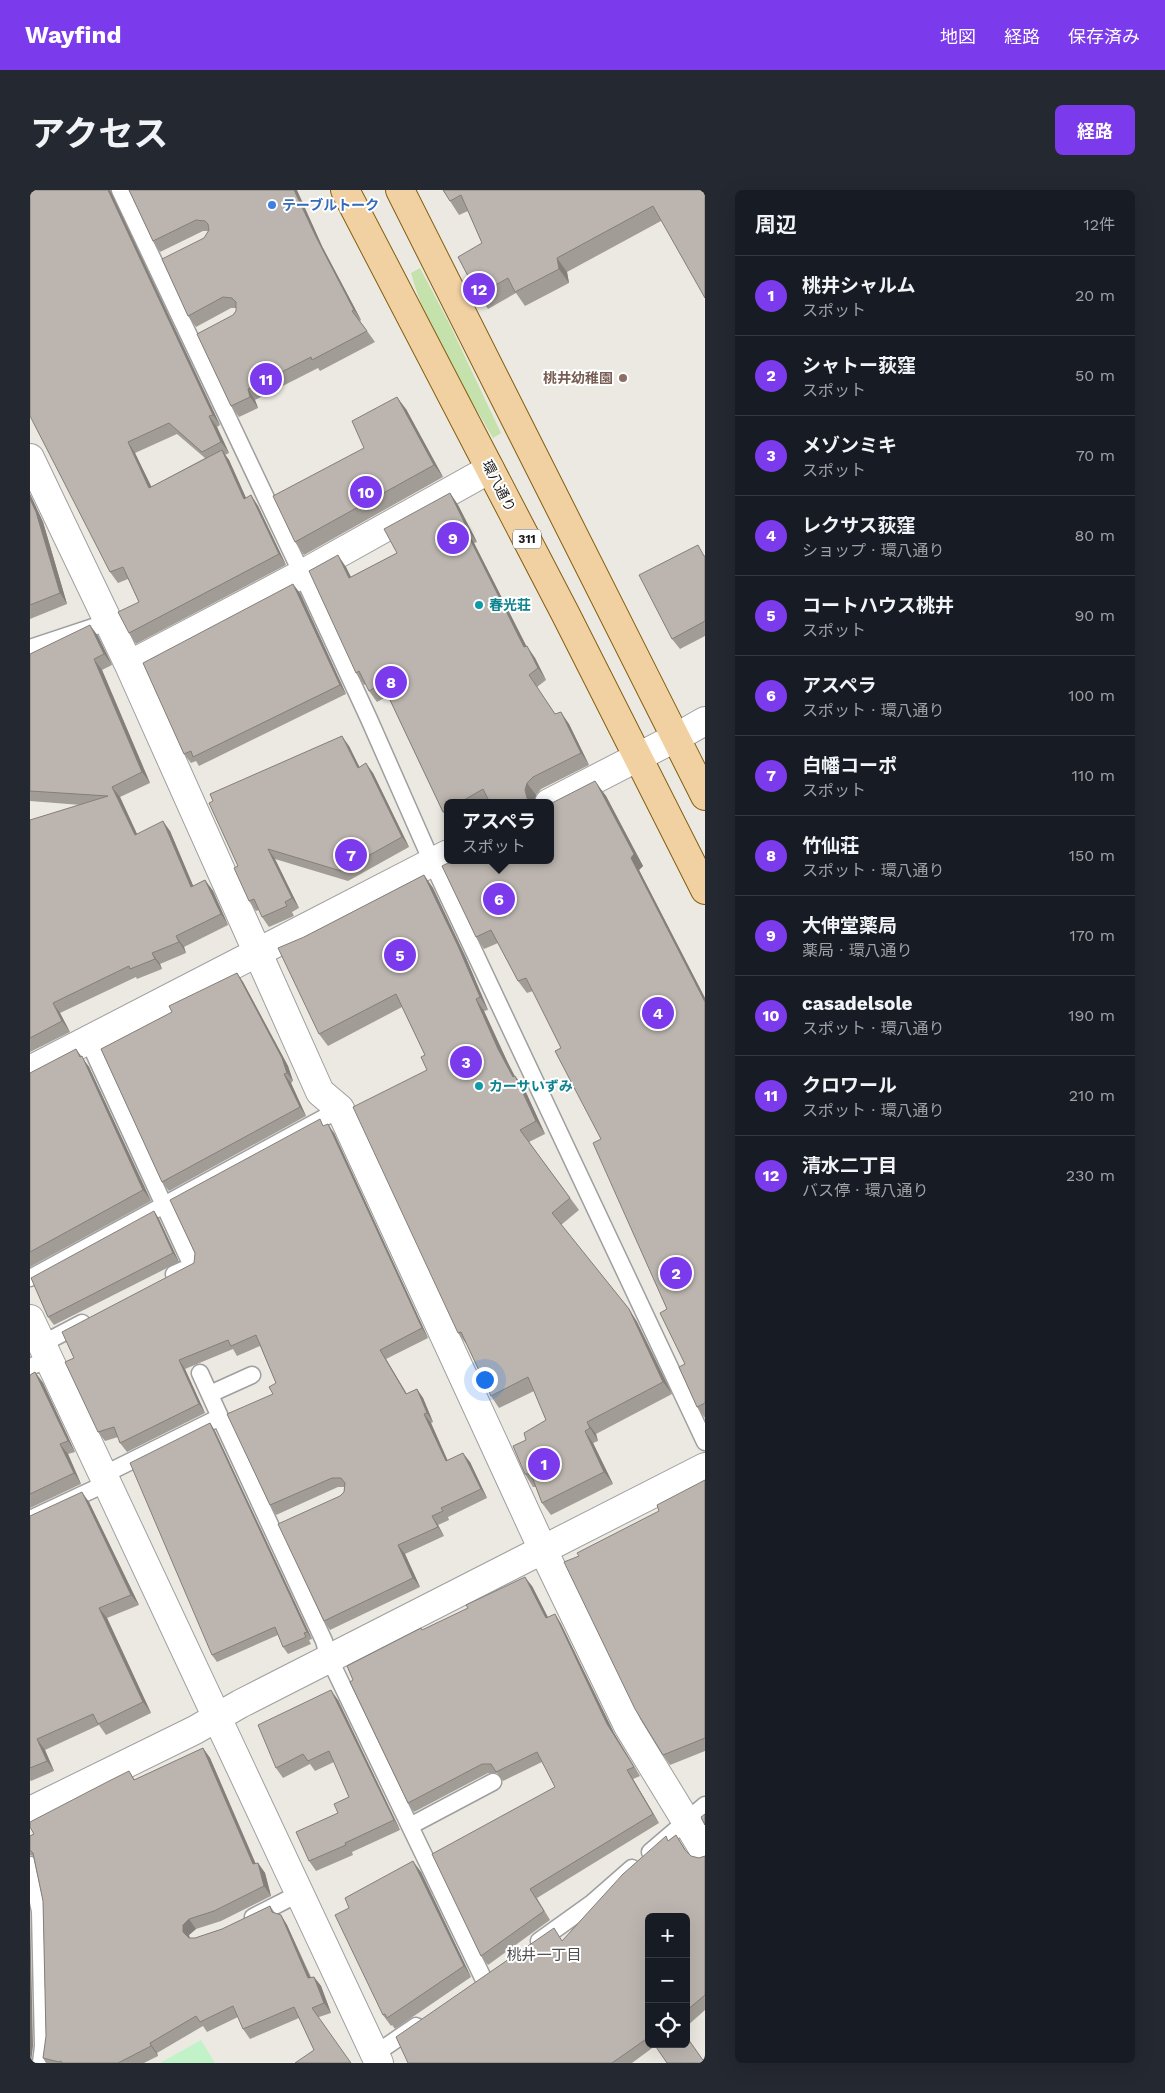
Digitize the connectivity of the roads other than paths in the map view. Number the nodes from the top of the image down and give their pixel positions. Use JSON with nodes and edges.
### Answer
{"nodes":[{"id":1,"x":120,"y":190,"type":"edge"},
{"id":2,"x":345,"y":190,"type":"edge"},
{"id":3,"x":400,"y":190,"type":"edge"},
{"id":4,"x":173,"y":257,"type":"edge"},
{"id":5,"x":157,"y":266,"type":"junction"},
{"id":6,"x":209,"y":331,"type":"edge"},
{"id":7,"x":192,"y":340,"type":"junction"},
{"id":8,"x":30,"y":458,"type":"edge"},
{"id":9,"x":490,"y":469,"type":"junction"},
{"id":10,"x":302,"y":574,"type":"junction"},
{"id":11,"x":108,"y":622,"type":"junction"},
{"id":12,"x":30,"y":648,"type":"edge"},
{"id":13,"x":129,"y":665,"type":"junction"},
{"id":14,"x":705,"y":721,"type":"edge"},
{"id":15,"x":675,"y":738,"type":"junction"},
{"id":16,"x":638,"y":757,"type":"junction"},
{"id":17,"x":705,"y":796,"type":"edge"},
{"id":18,"x":554,"y":800,"type":"edge"},
{"id":19,"x":440,"y":858,"type":"edge"},
{"id":20,"x":705,"y":890,"type":"edge"},
{"id":21,"x":257,"y":953,"type":"junction"},
{"id":22,"x":88,"y":1040,"type":"junction"},
{"id":23,"x":30,"y":1070,"type":"edge"},
{"id":24,"x":340,"y":1108,"type":"junction"},
{"id":25,"x":163,"y":1204,"type":"junction"},
{"id":26,"x":30,"y":1278,"type":"edge"},
{"id":27,"x":156,"y":1284,"type":"edge"},
{"id":28,"x":95,"y":1316,"type":"edge"},
{"id":29,"x":30,"y":1318,"type":"edge"},
{"id":30,"x":40,"y":1356,"type":"edge"},
{"id":31,"x":200,"y":1373,"type":"dead end"},
{"id":32,"x":252,"y":1375,"type":"dead end"},
{"id":33,"x":210,"y":1394,"type":"junction"},
{"id":34,"x":220,"y":1418,"type":"junction"},
{"id":35,"x":705,"y":1442,"type":"edge"},
{"id":36,"x":705,"y":1466,"type":"edge"},
{"id":37,"x":105,"y":1479,"type":"junction"},
{"id":38,"x":30,"y":1519,"type":"edge"},
{"id":39,"x":289,"y":1520,"type":"edge"},
{"id":40,"x":271,"y":1528,"type":"junction"},
{"id":41,"x":543,"y":1550,"type":"junction"},
{"id":42,"x":329,"y":1658,"type":"junction"},
{"id":43,"x":217,"y":1718,"type":"junction"},
{"id":44,"x":493,"y":1782,"type":"edge"},
{"id":45,"x":30,"y":1811,"type":"edge"},
{"id":46,"x":695,"y":1813,"type":"edge"},
{"id":47,"x":410,"y":1826,"type":"junction"},
{"id":48,"x":705,"y":1852,"type":"edge"},
{"id":49,"x":30,"y":1865,"type":"edge"},
{"id":50,"x":300,"y":1894,"type":"junction"},
{"id":51,"x":243,"y":1922,"type":"edge"},
{"id":52,"x":522,"y":1953,"type":"edge"},
{"id":53,"x":500,"y":1969,"type":"edge"},
{"id":54,"x":484,"y":1980,"type":"junction"},
{"id":55,"x":468,"y":1991,"type":"edge"},
{"id":56,"x":429,"y":2017,"type":"edge"},
{"id":57,"x":377,"y":2058,"type":"edge"},
{"id":58,"x":42,"y":2063,"type":"edge"}],
"edges":[{"from":1,"to":5,"type":"lane"},
{"from":2,"to":9,"type":"main road","name":"環八通り","number":"311"},
{"from":3,"to":15,"type":"main road"},
{"from":4,"to":5,"type":"lane"},
{"from":5,"to":7,"type":"lane"},
{"from":6,"to":7,"type":"lane"},
{"from":7,"to":10,"type":"lane"},
{"from":8,"to":11,"type":"street"},
{"from":9,"to":10,"type":"street"},
{"from":9,"to":16,"type":"main road","name":"環八通り","number":"311"},
{"from":10,"to":13,"type":"street"},
{"from":10,"to":19,"type":"lane"},
{"from":11,"to":12,"type":"lane"},
{"from":11,"to":13,"type":"street"},
{"from":13,"to":21,"type":"street"},
{"from":14,"to":15,"type":"street"},
{"from":15,"to":16,"type":"street"},
{"from":15,"to":17,"type":"main road"},
{"from":16,"to":18,"type":"street"},
{"from":16,"to":20,"type":"main road","name":"環八通り","number":"311"},
{"from":19,"to":21,"type":"street"},
{"from":19,"to":35,"type":"lane"},
{"from":21,"to":22,"type":"street"},
{"from":21,"to":24,"type":"street"},
{"from":22,"to":23,"type":"street"},
{"from":22,"to":25,"type":"lane"},
{"from":24,"to":25,"type":"lane"},
{"from":24,"to":41,"type":"street"},
{"from":25,"to":26,"type":"lane"},
{"from":25,"to":27,"type":"lane"},
{"from":28,"to":30,"type":"lane"},
{"from":29,"to":30,"type":"street"},
{"from":30,"to":37,"type":"street"},
{"from":31,"to":33,"type":"lane"},
{"from":32,"to":33,"type":"lane"},
{"from":33,"to":34,"type":"lane"},
{"from":34,"to":37,"type":"lane"},
{"from":34,"to":40,"type":"lane"},
{"from":36,"to":41,"type":"street"},
{"from":37,"to":38,"type":"lane"},
{"from":37,"to":43,"type":"street"},
{"from":39,"to":40,"type":"lane"},
{"from":40,"to":42,"type":"lane"},
{"from":41,"to":42,"type":"street"},
{"from":41,"to":46,"type":"street"},
{"from":42,"to":43,"type":"street"},
{"from":42,"to":47,"type":"lane"},
{"from":43,"to":45,"type":"street"},
{"from":43,"to":50,"type":"street"},
{"from":44,"to":47,"type":"lane"},
{"from":46,"to":48,"type":"street"},
{"from":46,"to":52,"type":"lane"},
{"from":47,"to":54,"type":"lane"},
{"from":49,"to":58,"type":"lane"},
{"from":50,"to":51,"type":"lane"},
{"from":50,"to":57,"type":"street"},
{"from":53,"to":54,"type":"lane"},
{"from":54,"to":55,"type":"lane"},
{"from":56,"to":57,"type":"lane"}]}
